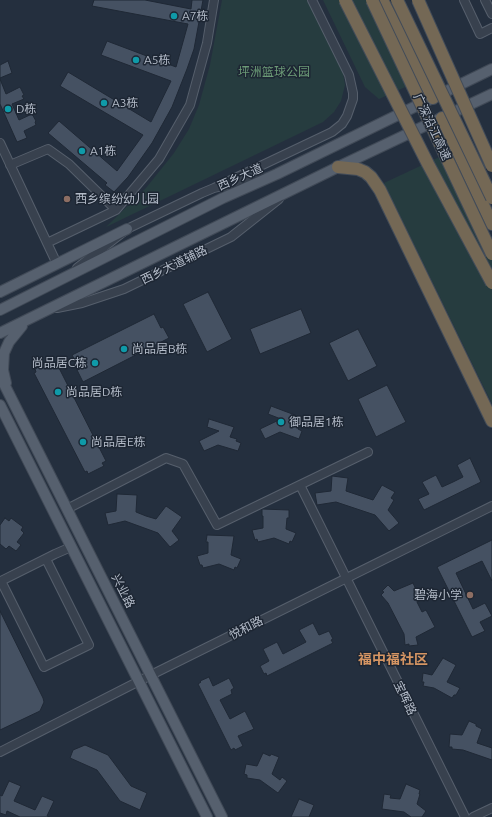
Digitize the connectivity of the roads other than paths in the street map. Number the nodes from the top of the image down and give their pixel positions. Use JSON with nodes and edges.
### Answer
{"nodes":[{"id":1,"x":214,"y":0,"type":"edge"},
{"id":2,"x":312,"y":0,"type":"edge"},
{"id":3,"x":345,"y":0,"type":"edge"},
{"id":4,"x":372,"y":0,"type":"edge"},
{"id":5,"x":382,"y":0,"type":"edge"},
{"id":6,"x":397,"y":0,"type":"edge"},
{"id":7,"x":418,"y":0,"type":"edge"},
{"id":8,"x":464,"y":0,"type":"edge"},
{"id":9,"x":485,"y":0,"type":"edge"},
{"id":10,"x":492,"y":14,"type":"edge"},
{"id":11,"x":492,"y":28,"type":"edge"},
{"id":12,"x":492,"y":69,"type":"edge"},
{"id":13,"x":492,"y":94,"type":"edge"},
{"id":14,"x":433,"y":98,"type":"junction"},
{"id":15,"x":442,"y":118,"type":"junction"},
{"id":16,"x":0,"y":142,"type":"edge"},
{"id":17,"x":10,"y":165,"type":"junction"},
{"id":18,"x":492,"y":166,"type":"edge"},
{"id":19,"x":338,"y":167,"type":"junction"},
{"id":20,"x":276,"y":174,"type":"junction"},
{"id":21,"x":214,"y":188,"type":"junction"},
{"id":22,"x":287,"y":193,"type":"junction"},
{"id":23,"x":492,"y":198,"type":"edge"},
{"id":24,"x":116,"y":210,"type":"junction"},
{"id":25,"x":492,"y":224,"type":"edge"},
{"id":26,"x":127,"y":229,"type":"junction"},
{"id":27,"x":47,"y":243,"type":"junction"},
{"id":28,"x":492,"y":254,"type":"edge"},
{"id":29,"x":57,"y":264,"type":"junction"},
{"id":30,"x":65,"y":277,"type":"junction"},
{"id":31,"x":492,"y":283,"type":"edge"},
{"id":32,"x":0,"y":292,"type":"edge"},
{"id":33,"x":22,"y":300,"type":"junction"},
{"id":34,"x":0,"y":303,"type":"edge"},
{"id":35,"x":0,"y":310,"type":"edge"},
{"id":36,"x":48,"y":310,"type":"junction"},
{"id":37,"x":31,"y":318,"type":"junction"},
{"id":38,"x":0,"y":333,"type":"edge"},
{"id":39,"x":0,"y":376,"type":"edge"},
{"id":40,"x":7,"y":389,"type":"junction"},
{"id":41,"x":0,"y":404,"type":"edge"},
{"id":42,"x":492,"y":421,"type":"edge"},
{"id":43,"x":368,"y":452,"type":"dead end"},
{"id":44,"x":300,"y":485,"type":"junction"},
{"id":45,"x":492,"y":506,"type":"edge"},
{"id":46,"x":67,"y":509,"type":"junction"},
{"id":47,"x":71,"y":546,"type":"junction"},
{"id":48,"x":46,"y":559,"type":"junction"},
{"id":49,"x":346,"y":578,"type":"junction"},
{"id":50,"x":151,"y":675,"type":"junction"},
{"id":51,"x":139,"y":681,"type":"junction"},
{"id":52,"x":0,"y":752,"type":"edge"},
{"id":53,"x":492,"y":808,"type":"edge"},
{"id":54,"x":207,"y":817,"type":"edge"},
{"id":55,"x":222,"y":817,"type":"edge"},
{"id":56,"x":465,"y":817,"type":"edge"},
{"id":57,"x":473,"y":817,"type":"edge"}],
"edges":[{"from":1,"to":24,"type":"street"},
{"from":2,"to":21,"type":"street"},
{"from":3,"to":31,"type":"highway","bridge":true},
{"from":4,"to":28,"type":"highway","name":"广深沿江高速","bridge":true},
{"from":5,"to":14,"type":"highway"},
{"from":6,"to":23,"type":"highway","name":"广深沿江高速","bridge":true},
{"from":7,"to":18,"type":"highway","bridge":true},
{"from":8,"to":11,"type":"street"},
{"from":9,"to":10,"type":"street"},
{"from":12,"to":14,"type":"main road","name":"西乡大道"},
{"from":13,"to":15,"type":"main road"},
{"from":14,"to":20,"type":"main road","name":"西乡大道"},
{"from":15,"to":19,"type":"main road"},
{"from":15,"to":25,"type":"highway"},
{"from":16,"to":17,"type":"street"},
{"from":17,"to":24,"type":"street"},
{"from":17,"to":27,"type":"street"},
{"from":19,"to":22,"type":"main road"},
{"from":19,"to":42,"type":"highway"},
{"from":20,"to":21,"type":"street"},
{"from":20,"to":30,"type":"main road","name":"西乡大道"},
{"from":21,"to":26,"type":"street"},
{"from":22,"to":36,"type":"main road"},
{"from":22,"to":36,"type":"street","name":"西乡大道辅路"},
{"from":24,"to":27,"type":"street"},
{"from":26,"to":29,"type":"main road"},
{"from":26,"to":30,"type":"street"},
{"from":27,"to":29,"type":"street"},
{"from":29,"to":32,"type":"main road"},
{"from":30,"to":33,"type":"main road","name":"西乡大道"},
{"from":33,"to":34,"type":"main road"},
{"from":33,"to":35,"type":"main road","name":"西乡大道"},
{"from":36,"to":37,"type":"main road"},
{"from":37,"to":38,"type":"main road"},
{"from":37,"to":40,"type":"main road"},
{"from":39,"to":40,"type":"main road","name":"兴业路"},
{"from":40,"to":46,"type":"main road","name":"兴业路"},
{"from":41,"to":47,"type":"main road"},
{"from":43,"to":44,"type":"street"},
{"from":44,"to":46,"type":"street"},
{"from":44,"to":49,"type":"street","name":"宝晖路"},
{"from":45,"to":49,"type":"street","name":"悦和路"},
{"from":46,"to":50,"type":"main road","name":"兴业路"},
{"from":47,"to":48,"type":"street"},
{"from":47,"to":51,"type":"main road"},
{"from":48,"to":48,"type":"street"},
{"from":49,"to":50,"type":"street","name":"悦和路"},
{"from":49,"to":56,"type":"street","name":"宝晖路"},
{"from":50,"to":51,"type":"street","name":"悦和路"},
{"from":50,"to":55,"type":"main road","name":"兴业路"},
{"from":51,"to":52,"type":"street","name":"悦和路"},
{"from":51,"to":54,"type":"main road"},
{"from":53,"to":57,"type":"street"}]}
